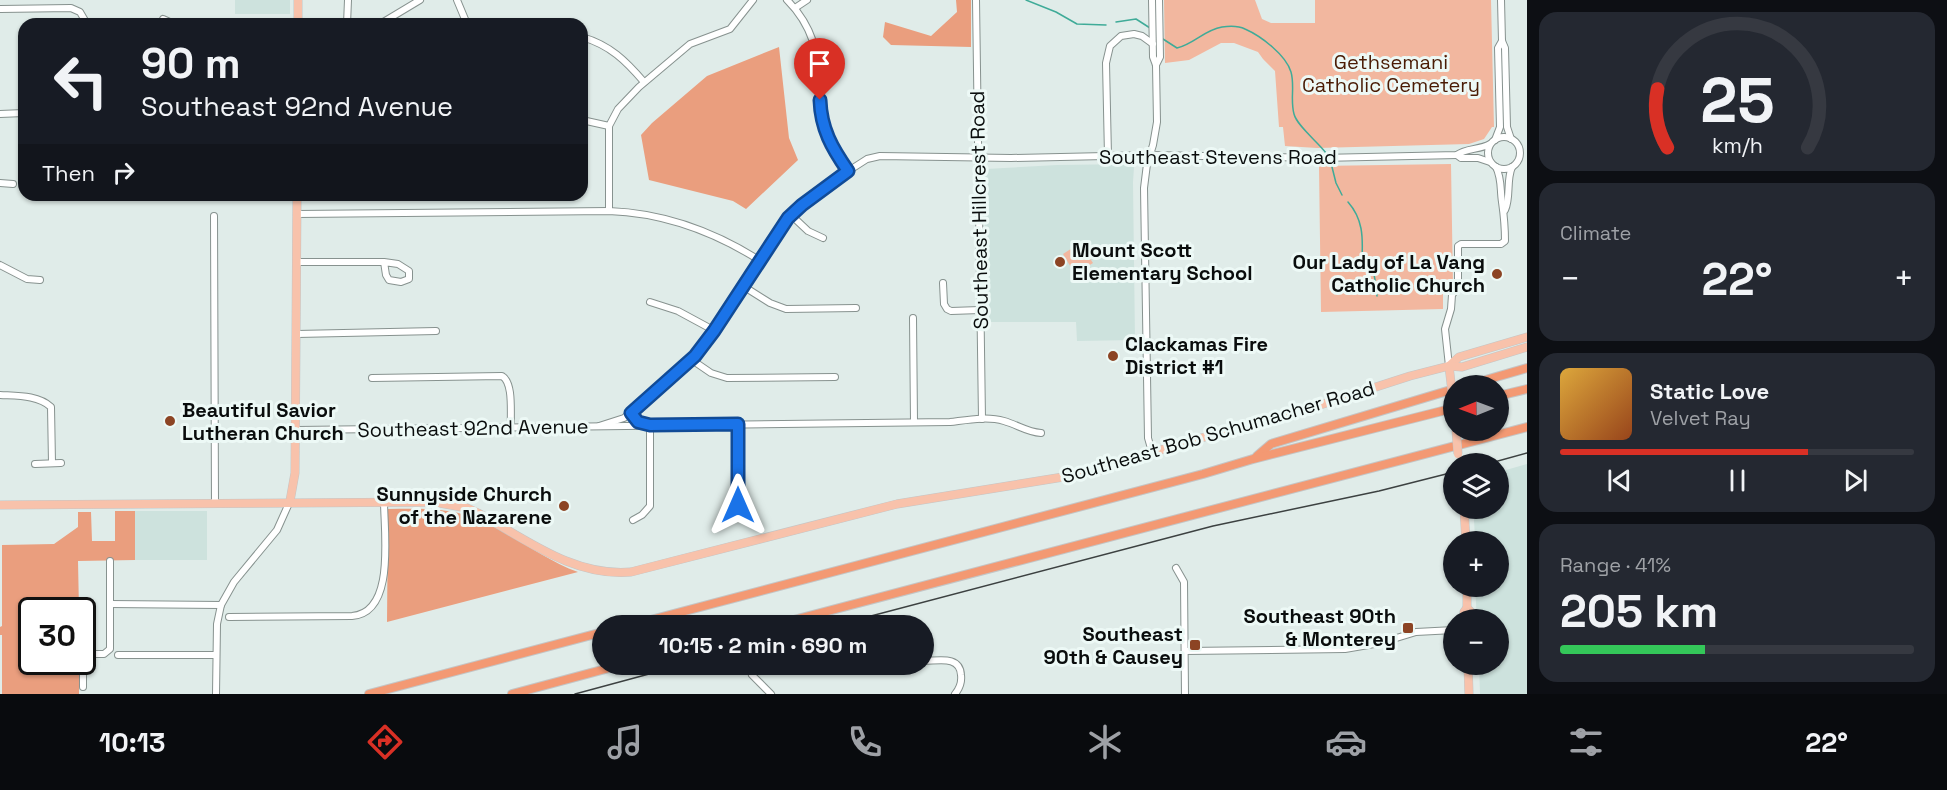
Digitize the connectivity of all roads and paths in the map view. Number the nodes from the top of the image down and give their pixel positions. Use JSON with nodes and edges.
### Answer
{"nodes":[{"id":1,"x":298,"y":0,"type":"edge"},
{"id":2,"x":348,"y":0,"type":"edge"},
{"id":3,"x":420,"y":0,"type":"edge"},
{"id":4,"x":457,"y":0,"type":"edge"},
{"id":5,"x":753,"y":0,"type":"edge"},
{"id":6,"x":787,"y":0,"type":"edge"},
{"id":7,"x":807,"y":0,"type":"edge"},
{"id":8,"x":976,"y":0,"type":"edge"},
{"id":9,"x":1152,"y":0,"type":"edge"},
{"id":10,"x":1159,"y":0,"type":"edge"},
{"id":11,"x":1501,"y":0,"type":"edge"},
{"id":12,"x":795,"y":8,"type":"junction"},
{"id":13,"x":0,"y":9,"type":"edge"},
{"id":14,"x":84,"y":18,"type":"edge"},
{"id":15,"x":298,"y":18,"type":"edge"},
{"id":16,"x":347,"y":18,"type":"edge"},
{"id":17,"x":390,"y":18,"type":"edge"},
{"id":18,"x":464,"y":18,"type":"edge"},
{"id":19,"x":588,"y":39,"type":"edge"},
{"id":20,"x":1502,"y":41,"type":"junction"},
{"id":21,"x":1155,"y":43,"type":"junction"},
{"id":22,"x":644,"y":82,"type":"junction"},
{"id":23,"x":18,"y":113,"type":"edge"},
{"id":24,"x":0,"y":114,"type":"edge"},
{"id":25,"x":588,"y":121,"type":"edge"},
{"id":26,"x":609,"y":126,"type":"junction"},
{"id":27,"x":1492,"y":142,"type":"junction"},
{"id":28,"x":1514,"y":142,"type":"junction"},
{"id":29,"x":1527,"y":150,"type":"edge"},
{"id":30,"x":1150,"y":155,"type":"junction"},
{"id":31,"x":1457,"y":155,"type":"junction"},
{"id":32,"x":1108,"y":156,"type":"junction"},
{"id":33,"x":979,"y":158,"type":"junction"},
{"id":34,"x":1527,"y":158,"type":"edge"},
{"id":35,"x":1490,"y":162,"type":"junction"},
{"id":36,"x":1514,"y":165,"type":"junction"},
{"id":37,"x":1496,"y":167,"type":"junction"},
{"id":38,"x":848,"y":171,"type":"junction"},
{"id":39,"x":0,"y":183,"type":"edge"},
{"id":40,"x":13,"y":184,"type":"dead end"},
{"id":41,"x":297,"y":201,"type":"edge"},
{"id":42,"x":1505,"y":210,"type":"junction"},
{"id":43,"x":609,"y":211,"type":"junction"},
{"id":44,"x":297,"y":214,"type":"junction"},
{"id":45,"x":790,"y":215,"type":"junction"},
{"id":46,"x":214,"y":216,"type":"dead end"},
{"id":47,"x":823,"y":238,"type":"dead end"},
{"id":48,"x":759,"y":260,"type":"junction"},
{"id":49,"x":297,"y":262,"type":"junction"},
{"id":50,"x":384,"y":262,"type":"dead end"},
{"id":51,"x":1,"y":268,"type":"edge"},
{"id":52,"x":40,"y":280,"type":"dead end"},
{"id":53,"x":943,"y":283,"type":"dead end"},
{"id":54,"x":743,"y":286,"type":"junction"},
{"id":55,"x":650,"y":302,"type":"dead end"},
{"id":56,"x":856,"y":308,"type":"dead end"},
{"id":57,"x":980,"y":310,"type":"junction"},
{"id":58,"x":913,"y":318,"type":"dead end"},
{"id":59,"x":436,"y":331,"type":"dead end"},
{"id":60,"x":714,"y":331,"type":"junction"},
{"id":61,"x":297,"y":333,"type":"junction"},
{"id":62,"x":1527,"y":337,"type":"edge"},
{"id":63,"x":1527,"y":346,"type":"edge"},
{"id":64,"x":692,"y":360,"type":"junction"},
{"id":65,"x":1449,"y":366,"type":"junction"},
{"id":66,"x":1527,"y":368,"type":"edge"},
{"id":67,"x":1450,"y":375,"type":"edge"},
{"id":68,"x":1503,"y":375,"type":"edge"},
{"id":69,"x":835,"y":377,"type":"dead end"},
{"id":70,"x":372,"y":378,"type":"dead end"},
{"id":71,"x":1527,"y":388,"type":"edge"},
{"id":72,"x":1443,"y":389,"type":"edge"},
{"id":73,"x":1509,"y":393,"type":"edge"},
{"id":74,"x":0,"y":395,"type":"edge"},
{"id":75,"x":1443,"y":409,"type":"edge"},
{"id":76,"x":631,"y":413,"type":"junction"},
{"id":77,"x":982,"y":419,"type":"junction"},
{"id":78,"x":914,"y":422,"type":"junction"},
{"id":79,"x":738,"y":424,"type":"junction"},
{"id":80,"x":650,"y":425,"type":"junction"},
{"id":81,"x":599,"y":426,"type":"junction"},
{"id":82,"x":1527,"y":427,"type":"edge"},
{"id":83,"x":511,"y":428,"type":"junction"},
{"id":84,"x":296,"y":430,"type":"junction"},
{"id":85,"x":1041,"y":434,"type":"dead end"},
{"id":86,"x":1152,"y":452,"type":"junction"},
{"id":87,"x":1253,"y":459,"type":"junction"},
{"id":88,"x":52,"y":463,"type":"junction"},
{"id":89,"x":35,"y":464,"type":"dead end"},
{"id":90,"x":61,"y":464,"type":"dead end"},
{"id":91,"x":290,"y":501,"type":"junction"},
{"id":92,"x":384,"y":501,"type":"junction"},
{"id":93,"x":215,"y":503,"type":"junction"},
{"id":94,"x":0,"y":505,"type":"edge"},
{"id":95,"x":744,"y":518,"type":"dead end"},
{"id":96,"x":633,"y":520,"type":"dead end"},
{"id":97,"x":110,"y":561,"type":"dead end"},
{"id":98,"x":1176,"y":568,"type":"dead end"},
{"id":99,"x":1467,"y":597,"type":"edge"},
{"id":100,"x":110,"y":604,"type":"junction"},
{"id":101,"x":221,"y":605,"type":"junction"},
{"id":102,"x":1467,"y":608,"type":"edge"},
{"id":103,"x":670,"y":615,"type":"edge"},
{"id":104,"x":813,"y":615,"type":"edge"},
{"id":105,"x":229,"y":617,"type":"dead end"},
{"id":106,"x":1443,"y":631,"type":"edge"},
{"id":107,"x":592,"y":635,"type":"edge"},
{"id":108,"x":1185,"y":651,"type":"junction"},
{"id":109,"x":118,"y":655,"type":"dead end"},
{"id":110,"x":216,"y":655,"type":"junction"},
{"id":111,"x":934,"y":661,"type":"edge"},
{"id":112,"x":592,"y":673,"type":"edge"},
{"id":113,"x":752,"y":675,"type":"dead end"},
{"id":114,"x":1468,"y":675,"type":"edge"},
{"id":115,"x":83,"y":687,"type":"dead end"},
{"id":116,"x":216,"y":694,"type":"edge"},
{"id":117,"x":369,"y":694,"type":"edge"},
{"id":118,"x":512,"y":694,"type":"edge"},
{"id":119,"x":771,"y":694,"type":"edge"},
{"id":120,"x":955,"y":694,"type":"edge"},
{"id":121,"x":1185,"y":694,"type":"edge"},
{"id":122,"x":1469,"y":694,"type":"edge"}],
"edges":[{"from":1,"to":15,"type":"main road"},
{"from":2,"to":16,"type":"street"},
{"from":3,"to":17,"type":"street"},
{"from":4,"to":18,"type":"street"},
{"from":5,"to":22,"type":"street"},
{"from":6,"to":12,"type":"street"},
{"from":7,"to":12,"type":"street"},
{"from":8,"to":33,"type":"street","name":"Southeast Hillcrest Road"},
{"from":9,"to":21,"type":"street"},
{"from":10,"to":21,"type":"street"},
{"from":11,"to":20,"type":"street"},
{"from":12,"to":38,"type":"street"},
{"from":13,"to":14,"type":"street"},
{"from":19,"to":22,"type":"street"},
{"from":20,"to":27,"type":"street"},
{"from":20,"to":28,"type":"street"},
{"from":21,"to":30,"type":"street"},
{"from":21,"to":32,"type":"street"},
{"from":22,"to":26,"type":"street"},
{"from":23,"to":24,"type":"street"},
{"from":25,"to":26,"type":"street"},
{"from":26,"to":43,"type":"street"},
{"from":27,"to":28,"type":"street"},
{"from":27,"to":31,"type":"street","name":"Southeast Stevens Road"},
{"from":27,"to":35,"type":"street"},
{"from":28,"to":29,"type":"street"},
{"from":28,"to":36,"type":"street"},
{"from":30,"to":31,"type":"street","name":"Southeast Stevens Road"},
{"from":30,"to":32,"type":"street","name":"Southeast Stevens Road"},
{"from":30,"to":86,"type":"street"},
{"from":31,"to":35,"type":"street","name":"Southeast Stevens Road"},
{"from":32,"to":33,"type":"street","name":"Southeast Stevens Road"},
{"from":33,"to":38,"type":"street","name":"Southeast Stevens Road"},
{"from":33,"to":57,"type":"street","name":"Southeast Hillcrest Road"},
{"from":34,"to":36,"type":"street"},
{"from":35,"to":37,"type":"street"},
{"from":36,"to":37,"type":"street"},
{"from":36,"to":42,"type":"street"},
{"from":37,"to":42,"type":"street"},
{"from":38,"to":45,"type":"street","name":"Southeast Stevens Road"},
{"from":39,"to":40,"type":"street"},
{"from":41,"to":44,"type":"main road"},
{"from":42,"to":65,"type":"street"},
{"from":43,"to":44,"type":"street"},
{"from":43,"to":48,"type":"street"},
{"from":44,"to":49,"type":"main road"},
{"from":45,"to":47,"type":"street"},
{"from":45,"to":48,"type":"street","name":"Southeast Stevens Road"},
{"from":46,"to":93,"type":"street"},
{"from":48,"to":54,"type":"street","name":"Southeast Stevens Road"},
{"from":49,"to":50,"type":"street"},
{"from":49,"to":61,"type":"main road"},
{"from":51,"to":52,"type":"street"},
{"from":53,"to":57,"type":"street"},
{"from":54,"to":56,"type":"street"},
{"from":54,"to":60,"type":"street","name":"Southeast Stevens Road"},
{"from":55,"to":60,"type":"street"},
{"from":57,"to":77,"type":"street","name":"Southeast Hillcrest Road"},
{"from":58,"to":78,"type":"street"},
{"from":59,"to":61,"type":"street"},
{"from":60,"to":64,"type":"street","name":"Southeast Stevens Road"},
{"from":61,"to":84,"type":"main road"},
{"from":62,"to":65,"type":"main road","name":"Southeast Bob Schumacher Road"},
{"from":63,"to":65,"type":"main road","name":"Southeast Bob Schumacher Road"},
{"from":64,"to":69,"type":"street"},
{"from":64,"to":76,"type":"street","name":"Southeast Stevens Road"},
{"from":65,"to":67,"type":"main road"},
{"from":65,"to":86,"type":"main road","name":"Southeast Bob Schumacher Road"},
{"from":66,"to":68,"type":"highway"},
{"from":70,"to":83,"type":"street"},
{"from":71,"to":73,"type":"highway"},
{"from":72,"to":87,"type":"highway"},
{"from":74,"to":88,"type":"street"},
{"from":75,"to":87,"type":"highway"},
{"from":76,"to":80,"type":"street"},
{"from":76,"to":81,"type":"street","name":"Southeast Stevens Road"},
{"from":77,"to":78,"type":"street","name":"Southeast 92nd Avenue"},
{"from":77,"to":85,"type":"street","name":"Southeast 92nd Avenue"},
{"from":78,"to":79,"type":"street","name":"Southeast 92nd Avenue"},
{"from":79,"to":80,"type":"street","name":"Southeast 92nd Avenue"},
{"from":79,"to":95,"type":"street"},
{"from":80,"to":81,"type":"street","name":"Southeast 92nd Avenue"},
{"from":80,"to":96,"type":"street"},
{"from":81,"to":83,"type":"street","name":"Southeast 92nd Avenue"},
{"from":82,"to":104,"type":"highway"},
{"from":83,"to":84,"type":"street","name":"Southeast 92nd Avenue"},
{"from":84,"to":91,"type":"main road"},
{"from":86,"to":92,"type":"main road","name":"Southeast Bob Schumacher Road"},
{"from":87,"to":103,"type":"highway"},
{"from":88,"to":89,"type":"street"},
{"from":88,"to":90,"type":"street"},
{"from":91,"to":92,"type":"main road","name":"Southeast Bob Schumacher Road"},
{"from":91,"to":93,"type":"main road"},
{"from":91,"to":101,"type":"street"},
{"from":92,"to":105,"type":"street"},
{"from":93,"to":94,"type":"main road"},
{"from":97,"to":100,"type":"street"},
{"from":98,"to":108,"type":"street"},
{"from":99,"to":102,"type":"main road"},
{"from":100,"to":101,"type":"street"},
{"from":100,"to":115,"type":"street"},
{"from":101,"to":110,"type":"street"},
{"from":106,"to":108,"type":"street"},
{"from":107,"to":117,"type":"highway"},
{"from":108,"to":121,"type":"street"},
{"from":109,"to":110,"type":"street"},
{"from":110,"to":116,"type":"street"},
{"from":111,"to":120,"type":"street"},
{"from":112,"to":118,"type":"highway"},
{"from":113,"to":119,"type":"street"},
{"from":114,"to":122,"type":"main road"}]}
